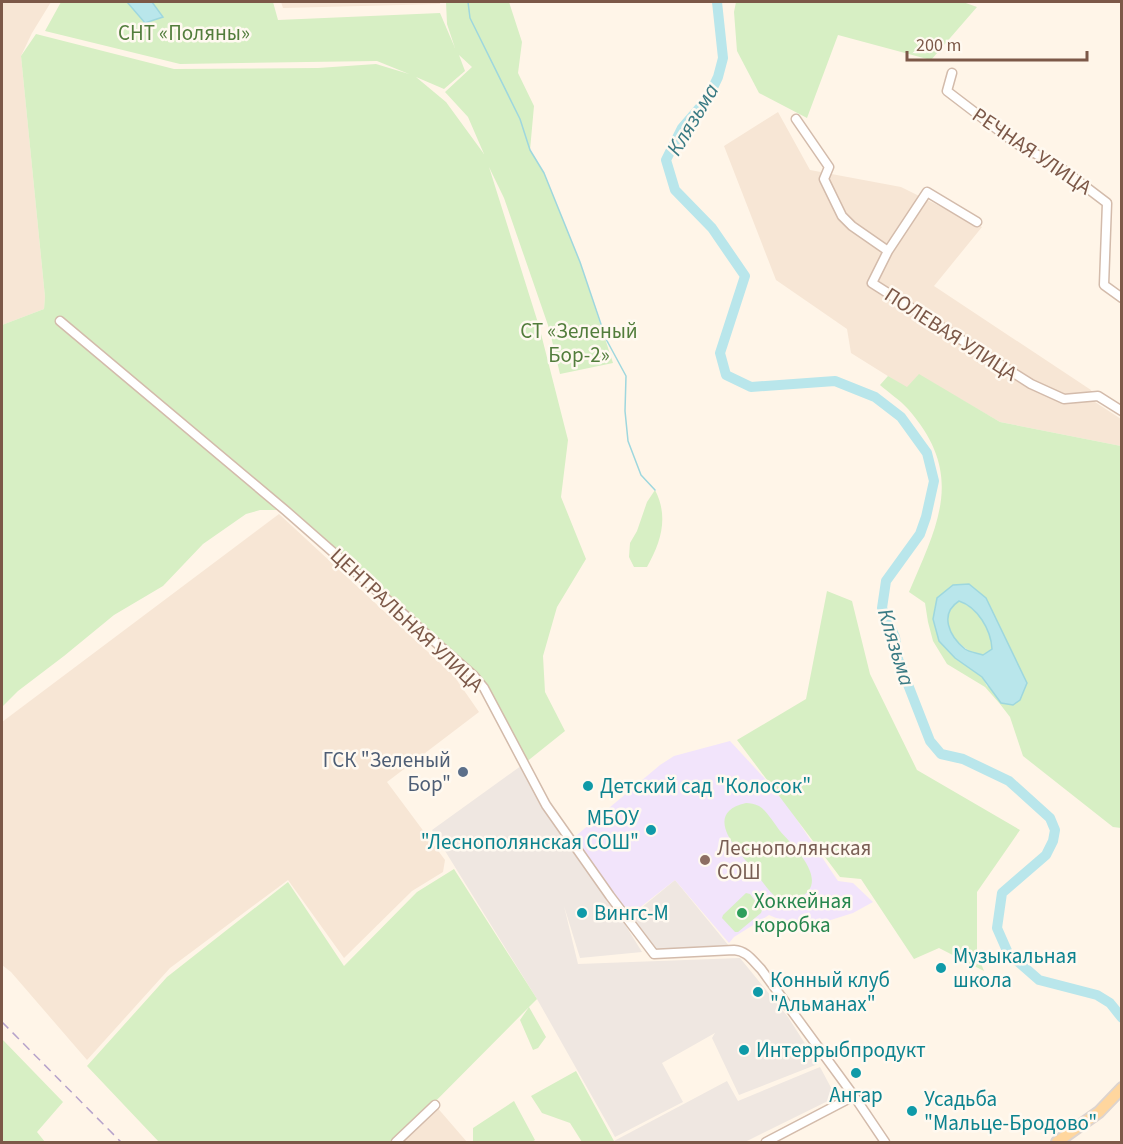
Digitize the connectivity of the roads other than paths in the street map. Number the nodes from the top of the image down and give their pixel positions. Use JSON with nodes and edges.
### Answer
{"nodes":[{"id":1,"x":952,"y":73,"type":"dead end"},
{"id":2,"x":796,"y":119,"type":"dead end"},
{"id":3,"x":977,"y":222,"type":"dead end"},
{"id":4,"x":888,"y":250,"type":"junction"},
{"id":5,"x":1122,"y":298,"type":"edge"},
{"id":6,"x":60,"y":321,"type":"dead end"},
{"id":7,"x":1122,"y":411,"type":"edge"},
{"id":8,"x":1122,"y":1088,"type":"edge"},
{"id":9,"x":854,"y":1096,"type":"junction"},
{"id":10,"x":435,"y":1105,"type":"dead end"},
{"id":11,"x":396,"y":1143,"type":"edge"},
{"id":12,"x":766,"y":1143,"type":"edge"},
{"id":13,"x":885,"y":1143,"type":"edge"},
{"id":14,"x":1057,"y":1143,"type":"edge"}],
"edges":[{"from":1,"to":5,"type":"street","name":"РЕЧНАЯ УЛИЦА"},
{"from":2,"to":4,"type":"street"},
{"from":3,"to":4,"type":"street"},
{"from":4,"to":7,"type":"street","name":"ПОЛЕВАЯ УЛИЦА"},
{"from":6,"to":9,"type":"street","name":"ЦЕНТРАЛЬНАЯ УЛИЦА"},
{"from":8,"to":14,"type":"main road"},
{"from":9,"to":12,"type":"street"},
{"from":9,"to":13,"type":"street","name":"ЦЕНТРАЛЬНАЯ УЛИЦА"},
{"from":10,"to":11,"type":"street"}]}
